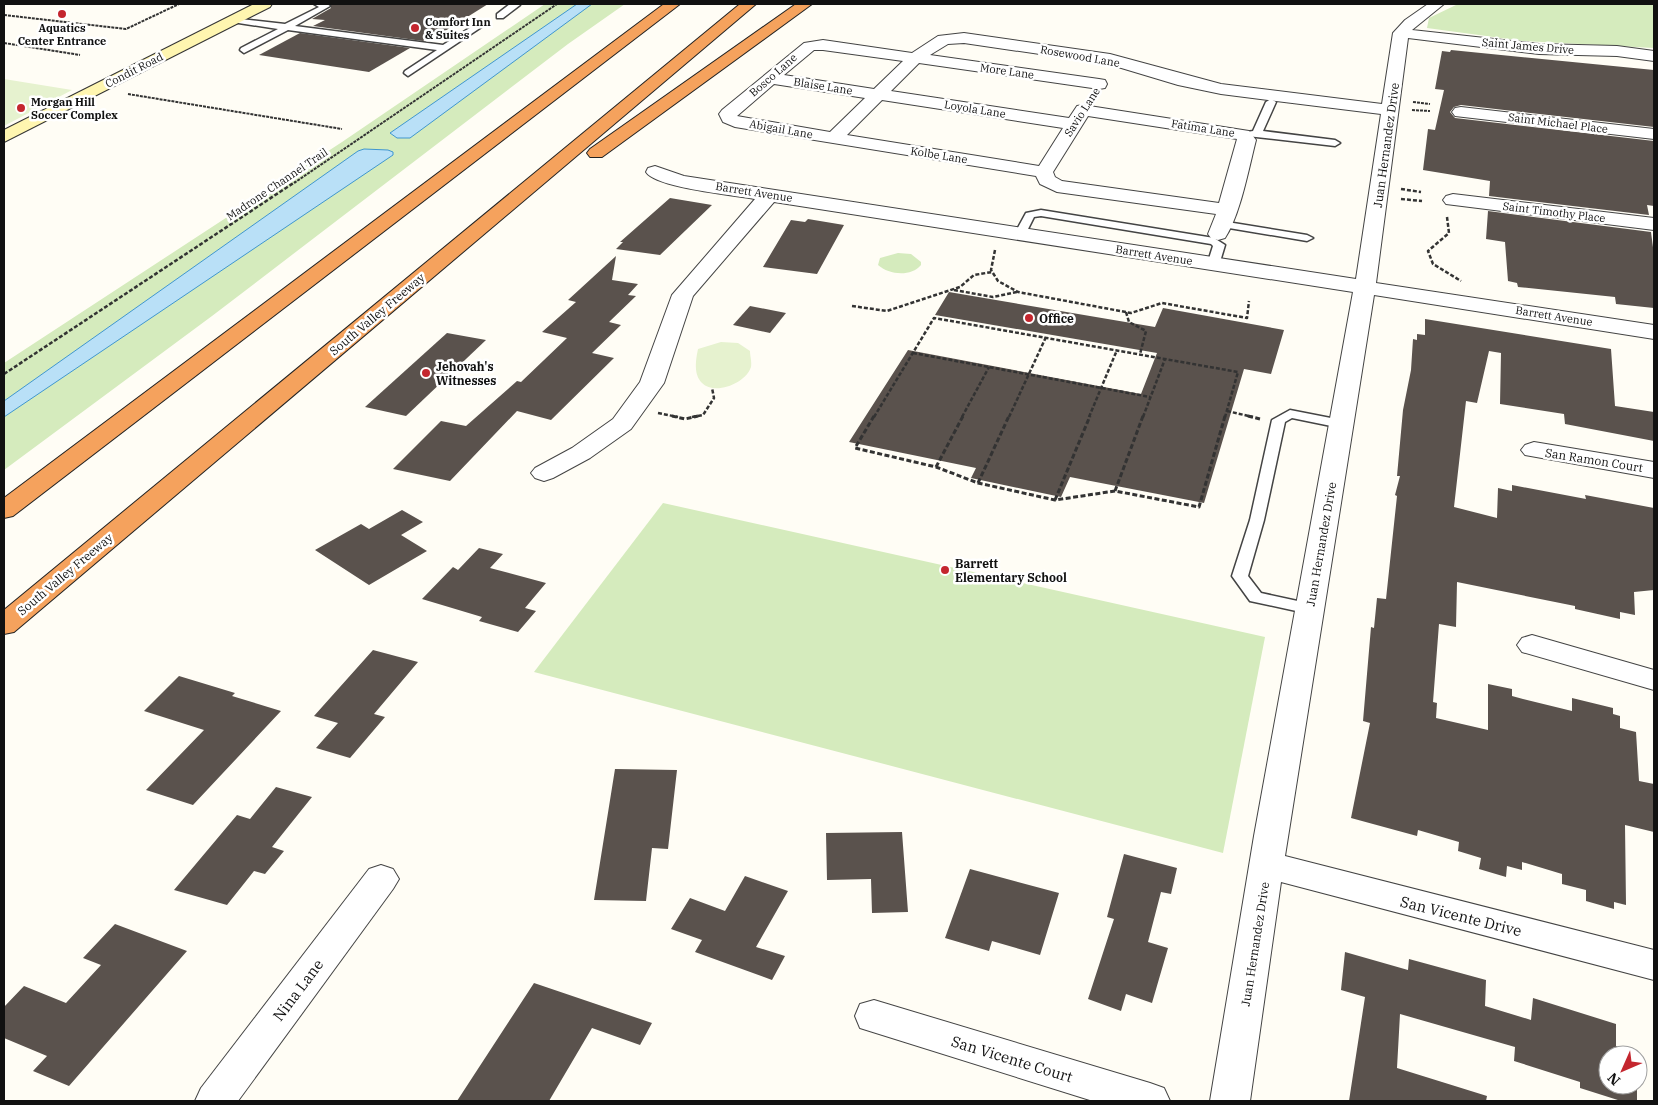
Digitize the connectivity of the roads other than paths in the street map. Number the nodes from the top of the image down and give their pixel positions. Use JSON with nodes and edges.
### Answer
{"nodes":[{"id":1,"x":265,"y":4,"type":"edge"},
{"id":2,"x":318,"y":4,"type":"edge"},
{"id":3,"x":514,"y":4,"type":"edge"},
{"id":4,"x":660,"y":4,"type":"edge"},
{"id":5,"x":673,"y":4,"type":"edge"},
{"id":6,"x":749,"y":4,"type":"edge"},
{"id":7,"x":805,"y":4,"type":"edge"},
{"id":8,"x":1437,"y":4,"type":"edge"},
{"id":9,"x":500,"y":16,"type":"dead end"},
{"id":10,"x":232,"y":20,"type":"junction"},
{"id":11,"x":479,"y":26,"type":"dead end"},
{"id":12,"x":286,"y":28,"type":"junction"},
{"id":13,"x":1401,"y":33,"type":"junction"},
{"id":14,"x":445,"y":48,"type":"junction"},
{"id":15,"x":244,"y":50,"type":"dead end"},
{"id":16,"x":1654,"y":56,"type":"edge"},
{"id":17,"x":916,"y":57,"type":"junction"},
{"id":18,"x":593,"y":65,"type":"junction"},
{"id":19,"x":1132,"y":66,"type":"junction"},
{"id":20,"x":408,"y":73,"type":"dead end"},
{"id":21,"x":770,"y":78,"type":"junction"},
{"id":22,"x":1099,"y":84,"type":"junction"},
{"id":23,"x":877,"y":94,"type":"junction"},
{"id":24,"x":1270,"y":102,"type":"dead end"},
{"id":25,"x":1391,"y":110,"type":"junction"},
{"id":26,"x":1461,"y":112,"type":"dead end"},
{"id":27,"x":1078,"y":117,"type":"junction"},
{"id":28,"x":729,"y":118,"type":"joint"},
{"id":29,"x":1250,"y":134,"type":"junction"},
{"id":30,"x":1654,"y":134,"type":"edge"},
{"id":31,"x":4,"y":137,"type":"edge"},
{"id":32,"x":834,"y":138,"type":"junction"},
{"id":33,"x":1335,"y":143,"type":"dead end"},
{"id":34,"x":655,"y":172,"type":"dead end"},
{"id":35,"x":1044,"y":172,"type":"junction"},
{"id":36,"x":769,"y":195,"type":"junction"},
{"id":37,"x":507,"y":206,"type":"junction"},
{"id":38,"x":1450,"y":207,"type":"road end"},
{"id":39,"x":1222,"y":223,"type":"junction"},
{"id":40,"x":1654,"y":224,"type":"edge"},
{"id":41,"x":1308,"y":238,"type":"dead end"},
{"id":42,"x":1364,"y":288,"type":"junction"},
{"id":43,"x":1654,"y":332,"type":"edge"},
{"id":44,"x":1341,"y":424,"type":"junction"},
{"id":45,"x":1534,"y":450,"type":"dead end"},
{"id":46,"x":1654,"y":470,"type":"edge"},
{"id":47,"x":544,"y":473,"type":"dead end"},
{"id":48,"x":4,"y":510,"type":"edge"},
{"id":49,"x":1310,"y":609,"type":"junction"},
{"id":50,"x":4,"y":625,"type":"edge"},
{"id":51,"x":1532,"y":645,"type":"dead end"},
{"id":52,"x":1654,"y":680,"type":"edge"},
{"id":53,"x":1267,"y":866,"type":"junction"},
{"id":54,"x":381,"y":879,"type":"dead end"},
{"id":55,"x":1654,"y":965,"type":"edge"},
{"id":56,"x":874,"y":1016,"type":"dead end"},
{"id":57,"x":214,"y":1101,"type":"edge"},
{"id":58,"x":1150,"y":1101,"type":"edge"},
{"id":59,"x":1230,"y":1101,"type":"edge"}],
"edges":[{"from":1,"to":10,"type":"street","name":"Condit Road"},
{"from":2,"to":12,"type":"lane"},
{"from":3,"to":9,"type":"lane"},
{"from":4,"to":18,"type":"highway"},
{"from":5,"to":18,"type":"highway"},
{"from":6,"to":37,"type":"highway","name":"South Valley Freeway"},
{"from":7,"to":37,"type":"highway"},
{"from":8,"to":13,"type":"street"},
{"from":10,"to":12,"type":"lane"},
{"from":10,"to":31,"type":"street","name":"Condit Road"},
{"from":11,"to":14,"type":"lane"},
{"from":12,"to":14,"type":"lane"},
{"from":12,"to":15,"type":"lane"},
{"from":13,"to":16,"type":"street","name":"Saint James Drive"},
{"from":13,"to":25,"type":"street","name":"Juan Hernandez Drive"},
{"from":14,"to":20,"type":"lane"},
{"from":17,"to":19,"type":"street","name":"Rosewood Lane"},
{"from":17,"to":21,"type":"street","name":"Bosco Lane"},
{"from":17,"to":22,"type":"street","name":"More Lane"},
{"from":17,"to":23,"type":"street","name":"Rosewood Lane"},
{"from":18,"to":48,"type":"highway"},
{"from":19,"to":22,"type":"street","name":"Savio Lane"},
{"from":19,"to":25,"type":"street","name":"Rosewood Lane"},
{"from":21,"to":23,"type":"street","name":"Blaise Lane"},
{"from":21,"to":28,"type":"street","name":"Bosco Lane"},
{"from":22,"to":27,"type":"street","name":"Savio Lane"},
{"from":23,"to":27,"type":"street","name":"Loyola Lane"},
{"from":23,"to":32,"type":"street","name":"Rosewood Lane"},
{"from":24,"to":29,"type":"lane"},
{"from":25,"to":42,"type":"street","name":"Juan Hernandez Drive"},
{"from":26,"to":30,"type":"street","name":"Saint Michael Place"},
{"from":27,"to":29,"type":"street","name":"Fatima Lane"},
{"from":27,"to":35,"type":"street","name":"Savio Lane"},
{"from":28,"to":32,"type":"street","name":"Abigail Lane"},
{"from":29,"to":33,"type":"lane"},
{"from":29,"to":39,"type":"street","name":"Fatima Lane"},
{"from":32,"to":35,"type":"street","name":"Kolbe Lane"},
{"from":34,"to":36,"type":"street","name":"Barrett Avenue"},
{"from":35,"to":39,"type":"street"},
{"from":36,"to":42,"type":"street","name":"Barrett Avenue"},
{"from":36,"to":47,"type":"street"},
{"from":37,"to":50,"type":"highway","name":"South Valley Freeway"},
{"from":38,"to":40,"type":"street","name":"Saint Timothy Place"},
{"from":39,"to":41,"type":"lane"},
{"from":42,"to":43,"type":"street","name":"Barrett Avenue"},
{"from":42,"to":44,"type":"street","name":"Juan Hernandez Drive"},
{"from":44,"to":49,"type":"street","name":"Juan Hernandez Drive"},
{"from":44,"to":49,"type":"lane"},
{"from":45,"to":46,"type":"street","name":"San Ramon Court"},
{"from":49,"to":53,"type":"street","name":"Juan Hernandez Drive"},
{"from":51,"to":52,"type":"street"},
{"from":53,"to":55,"type":"street","name":"San Vicente Drive"},
{"from":53,"to":59,"type":"street","name":"Juan Hernandez Drive"},
{"from":54,"to":57,"type":"street","name":"Nina Lane"},
{"from":56,"to":58,"type":"street","name":"San Vicente Court"}]}
